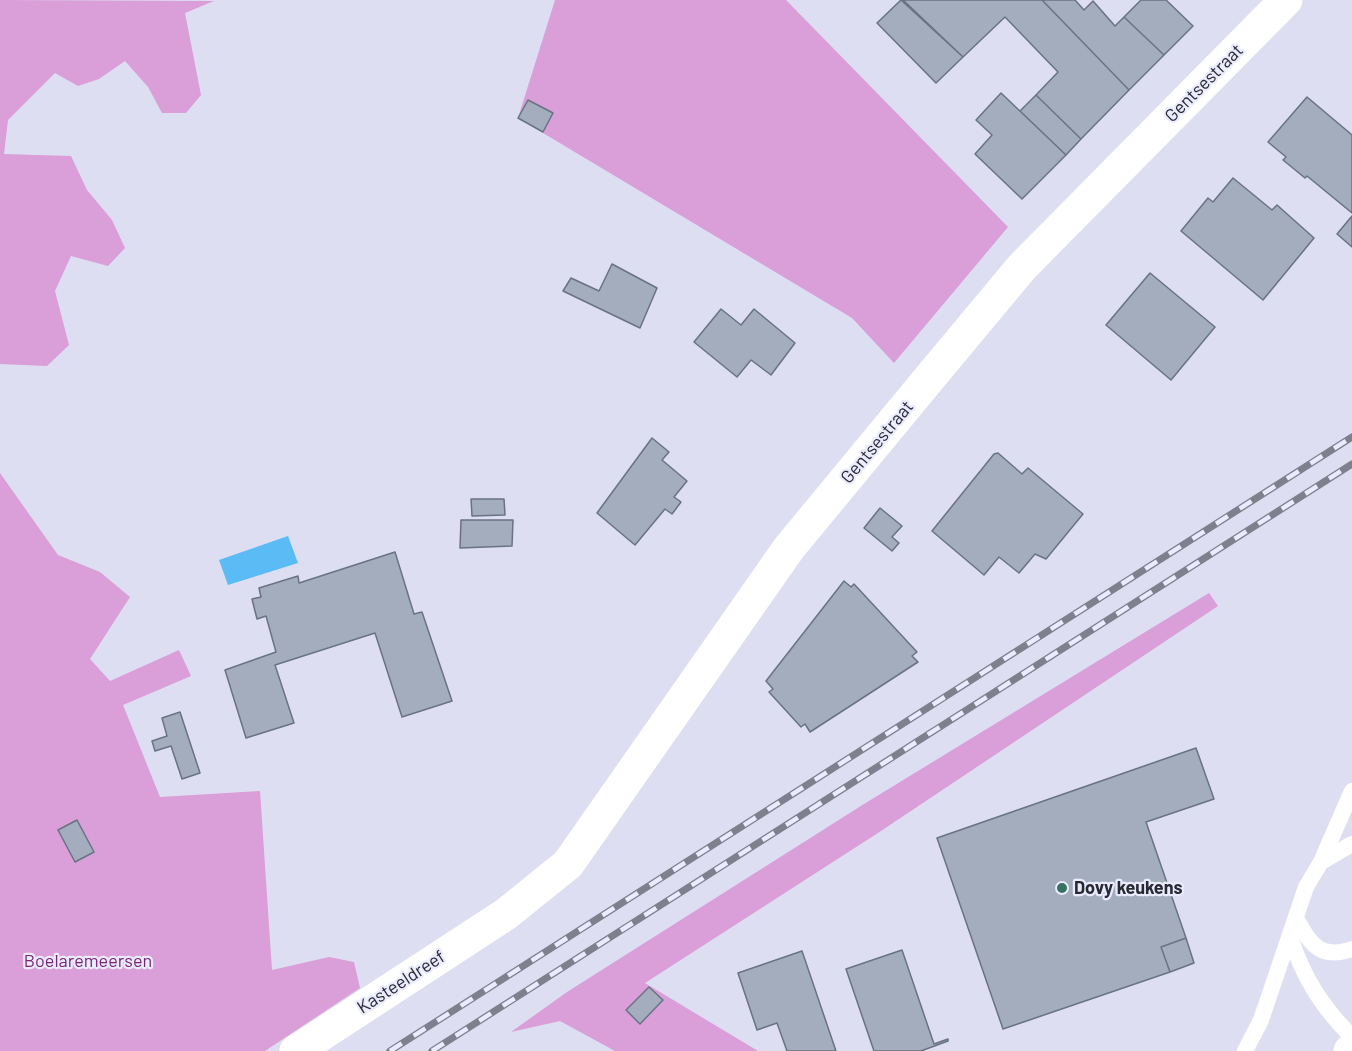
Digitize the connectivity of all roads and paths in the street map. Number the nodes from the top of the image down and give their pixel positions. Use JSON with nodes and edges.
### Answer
{"nodes":[{"id":1,"x":1286,"y":0,"type":"edge"},
{"id":2,"x":1352,"y":791,"type":"edge"},
{"id":3,"x":1352,"y":844,"type":"edge"},
{"id":4,"x":1321,"y":862,"type":"junction"},
{"id":5,"x":506,"y":914,"type":"joint"},
{"id":6,"x":1296,"y":918,"type":"junction"},
{"id":7,"x":1290,"y":937,"type":"junction"},
{"id":8,"x":1352,"y":949,"type":"edge"},
{"id":9,"x":1352,"y":1037,"type":"edge"},
{"id":10,"x":296,"y":1051,"type":"edge"},
{"id":11,"x":1245,"y":1051,"type":"edge"}],
"edges":[{"from":1,"to":5,"type":"street","name":"Gentsestraat"},
{"from":2,"to":4,"type":"lane"},
{"from":3,"to":4,"type":"lane"},
{"from":4,"to":6,"type":"lane"},
{"from":5,"to":10,"type":"street","name":"Kasteeldreef"},
{"from":6,"to":7,"type":"lane"},
{"from":6,"to":8,"type":"lane"},
{"from":7,"to":9,"type":"lane"},
{"from":7,"to":11,"type":"lane"}]}
